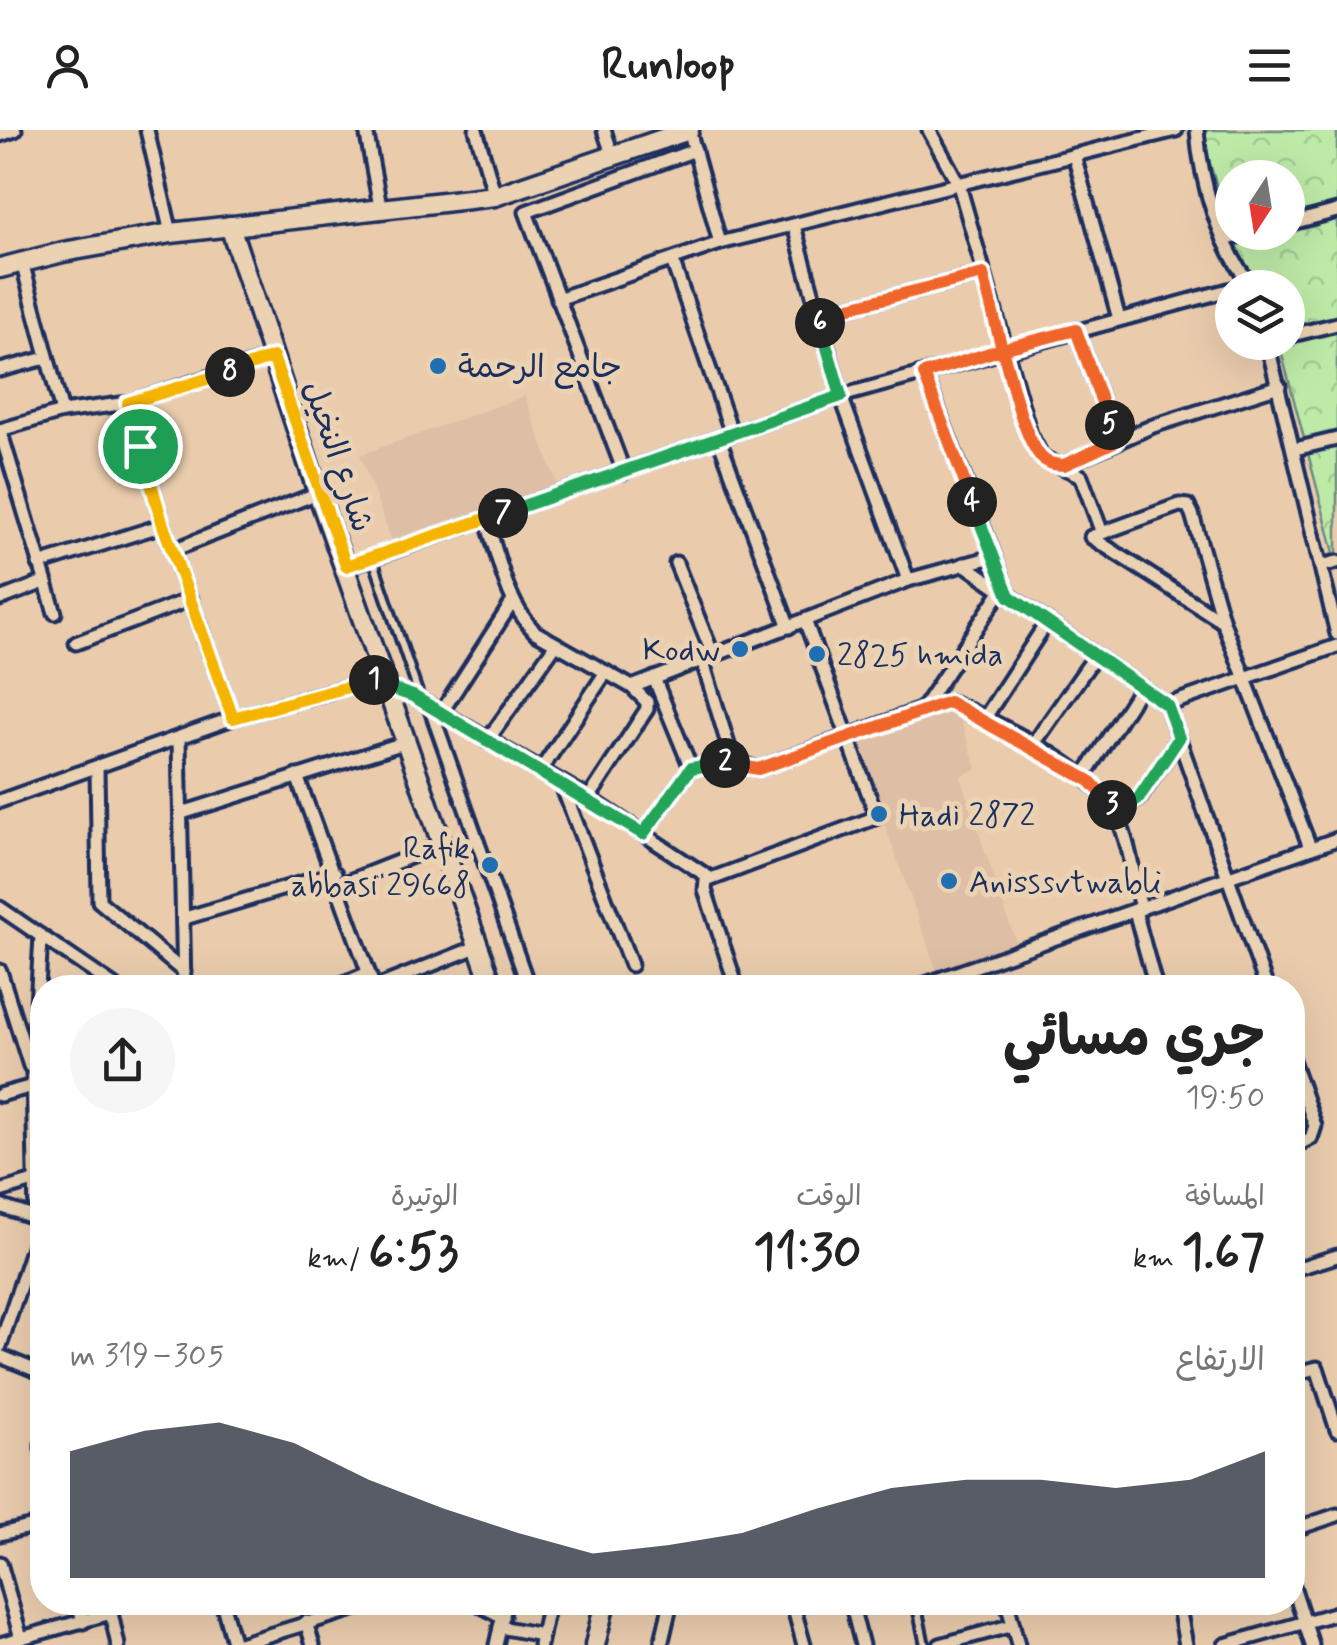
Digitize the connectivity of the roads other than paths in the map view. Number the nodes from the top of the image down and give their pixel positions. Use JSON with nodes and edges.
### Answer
{"nodes":[{"id":1,"x":15,"y":130,"type":"edge"},
{"id":2,"x":147,"y":130,"type":"edge"},
{"id":3,"x":366,"y":130,"type":"edge"},
{"id":4,"x":476,"y":130,"type":"edge"},
{"id":5,"x":604,"y":130,"type":"edge"},
{"id":6,"x":689,"y":130,"type":"edge"},
{"id":7,"x":928,"y":130,"type":"edge"},
{"id":8,"x":1176,"y":130,"type":"edge"},
{"id":9,"x":1197,"y":130,"type":"edge"},
{"id":10,"x":0,"y":135,"type":"edge"},
{"id":11,"x":696,"y":150,"type":"junction"},
{"id":12,"x":1074,"y":155,"type":"junction"},
{"id":13,"x":613,"y":157,"type":"junction"},
{"id":14,"x":959,"y":184,"type":"junction"},
{"id":15,"x":520,"y":189,"type":"junction"},
{"id":16,"x":495,"y":196,"type":"junction"},
{"id":17,"x":1215,"y":210,"type":"edge"},
{"id":18,"x":1337,"y":211,"type":"edge"},
{"id":19,"x":382,"y":212,"type":"junction"},
{"id":20,"x":526,"y":212,"type":"junction"},
{"id":21,"x":1305,"y":219,"type":"edge"},
{"id":22,"x":230,"y":226,"type":"junction"},
{"id":23,"x":794,"y":226,"type":"junction"},
{"id":24,"x":171,"y":233,"type":"junction"},
{"id":25,"x":720,"y":243,"type":"junction"},
{"id":26,"x":672,"y":260,"type":"junction"},
{"id":27,"x":22,"y":262,"type":"junction"},
{"id":28,"x":0,"y":268,"type":"edge"},
{"id":29,"x":983,"y":274,"type":"junction"},
{"id":30,"x":1215,"y":294,"type":"edge"},
{"id":31,"x":558,"y":299,"type":"junction"},
{"id":32,"x":818,"y":315,"type":"junction"},
{"id":33,"x":1119,"y":319,"type":"junction"},
{"id":34,"x":1337,"y":324,"type":"edge"},
{"id":35,"x":1076,"y":330,"type":"junction"},
{"id":36,"x":1305,"y":332,"type":"edge"},
{"id":37,"x":1002,"y":349,"type":"junction"},
{"id":38,"x":273,"y":357,"type":"junction"},
{"id":39,"x":46,"y":358,"type":"junction"},
{"id":40,"x":1272,"y":360,"type":"edge"},
{"id":41,"x":0,"y":370,"type":"edge"},
{"id":42,"x":924,"y":374,"type":"junction"},
{"id":43,"x":1279,"y":386,"type":"junction"},
{"id":44,"x":841,"y":396,"type":"junction"},
{"id":45,"x":128,"y":403,"type":"junction"},
{"id":46,"x":62,"y":412,"type":"junction"},
{"id":47,"x":0,"y":430,"type":"edge"},
{"id":48,"x":725,"y":436,"type":"junction"},
{"id":49,"x":1337,"y":440,"type":"edge"},
{"id":50,"x":1116,"y":441,"type":"junction"},
{"id":51,"x":1294,"y":449,"type":"junction"},
{"id":52,"x":1064,"y":465,"type":"junction"},
{"id":53,"x":624,"y":472,"type":"junction"},
{"id":54,"x":318,"y":493,"type":"junction"},
{"id":55,"x":486,"y":519,"type":"junction"},
{"id":56,"x":163,"y":525,"type":"junction"},
{"id":57,"x":1102,"y":533,"type":"junction"},
{"id":58,"x":173,"y":550,"type":"junction"},
{"id":59,"x":373,"y":557,"type":"junction"},
{"id":60,"x":992,"y":557,"type":"junction"},
{"id":61,"x":1337,"y":562,"type":"edge"},
{"id":62,"x":676,"y":563,"type":"dead end"},
{"id":63,"x":39,"y":564,"type":"junction"},
{"id":64,"x":964,"y":564,"type":"junction"},
{"id":65,"x":346,"y":566,"type":"junction"},
{"id":66,"x":1321,"y":566,"type":"junction"},
{"id":67,"x":908,"y":580,"type":"junction"},
{"id":68,"x":44,"y":582,"type":"junction"},
{"id":69,"x":1005,"y":594,"type":"junction"},
{"id":70,"x":0,"y":599,"type":"edge"},
{"id":71,"x":190,"y":599,"type":"junction"},
{"id":72,"x":513,"y":601,"type":"junction"},
{"id":73,"x":55,"y":613,"type":"dead end"},
{"id":74,"x":1048,"y":622,"type":"junction"},
{"id":75,"x":1223,"y":622,"type":"junction"},
{"id":76,"x":806,"y":623,"type":"junction"},
{"id":77,"x":789,"y":627,"type":"junction"},
{"id":78,"x":1337,"y":634,"type":"edge"},
{"id":79,"x":76,"y":643,"type":"dead end"},
{"id":80,"x":556,"y":644,"type":"junction"},
{"id":81,"x":1337,"y":646,"type":"edge"},
{"id":82,"x":1095,"y":656,"type":"junction"},
{"id":83,"x":707,"y":657,"type":"junction"},
{"id":84,"x":606,"y":672,"type":"junction"},
{"id":85,"x":1247,"y":677,"type":"junction"},
{"id":86,"x":654,"y":678,"type":"junction"},
{"id":87,"x":387,"y":682,"type":"junction"},
{"id":88,"x":632,"y":687,"type":"junction"},
{"id":89,"x":1141,"y":688,"type":"junction"},
{"id":90,"x":1167,"y":705,"type":"junction"},
{"id":91,"x":431,"y":707,"type":"junction"},
{"id":92,"x":922,"y":709,"type":"junction"},
{"id":93,"x":233,"y":718,"type":"junction"},
{"id":94,"x":984,"y":720,"type":"junction"},
{"id":95,"x":848,"y":738,"type":"junction"},
{"id":96,"x":1179,"y":738,"type":"junction"},
{"id":97,"x":179,"y":739,"type":"junction"},
{"id":98,"x":487,"y":741,"type":"junction"},
{"id":99,"x":408,"y":742,"type":"junction"},
{"id":100,"x":1033,"y":745,"type":"junction"},
{"id":101,"x":733,"y":761,"type":"junction"},
{"id":102,"x":97,"y":767,"type":"junction"},
{"id":103,"x":691,"y":768,"type":"junction"},
{"id":104,"x":541,"y":770,"type":"junction"},
{"id":105,"x":297,"y":776,"type":"junction"},
{"id":106,"x":1084,"y":776,"type":"junction"},
{"id":107,"x":560,"y":783,"type":"junction"},
{"id":108,"x":589,"y":798,"type":"junction"},
{"id":109,"x":0,"y":801,"type":"edge"},
{"id":110,"x":1114,"y":810,"type":"junction"},
{"id":111,"x":182,"y":813,"type":"junction"},
{"id":112,"x":643,"y":834,"type":"junction"},
{"id":113,"x":1337,"y":839,"type":"edge"},
{"id":114,"x":443,"y":844,"type":"junction"},
{"id":115,"x":1310,"y":848,"type":"junction"},
{"id":116,"x":710,"y":878,"type":"junction"},
{"id":117,"x":1230,"y":878,"type":"junction"},
{"id":118,"x":337,"y":879,"type":"junction"},
{"id":119,"x":0,"y":908,"type":"edge"},
{"id":120,"x":1138,"y":910,"type":"junction"},
{"id":121,"x":185,"y":918,"type":"junction"},
{"id":122,"x":41,"y":936,"type":"junction"},
{"id":123,"x":479,"y":946,"type":"junction"},
{"id":124,"x":631,"y":965,"type":"dead end"},
{"id":125,"x":0,"y":970,"type":"edge"},
{"id":126,"x":184,"y":972,"type":"joint"},
{"id":127,"x":368,"y":973,"type":"joint"},
{"id":128,"x":39,"y":975,"type":"edge"},
{"id":129,"x":99,"y":975,"type":"edge"},
{"id":130,"x":363,"y":975,"type":"edge"},
{"id":131,"x":406,"y":975,"type":"edge"},
{"id":132,"x":489,"y":975,"type":"edge"},
{"id":133,"x":524,"y":975,"type":"edge"},
{"id":134,"x":733,"y":975,"type":"edge"},
{"id":135,"x":961,"y":975,"type":"edge"},
{"id":136,"x":1153,"y":975,"type":"edge"},
{"id":137,"x":1264,"y":975,"type":"edge"},
{"id":138,"x":30,"y":1070,"type":"edge"},
{"id":139,"x":30,"y":1081,"type":"edge"},
{"id":140,"x":0,"y":1095,"type":"edge"},
{"id":141,"x":1305,"y":1096,"type":"edge"},
{"id":142,"x":1305,"y":1142,"type":"edge"},
{"id":143,"x":30,"y":1182,"type":"edge"},
{"id":144,"x":0,"y":1191,"type":"edge"},
{"id":145,"x":0,"y":1206,"type":"edge"},
{"id":146,"x":30,"y":1216,"type":"edge"},
{"id":147,"x":30,"y":1256,"type":"edge"},
{"id":148,"x":1337,"y":1256,"type":"edge"},
{"id":149,"x":1305,"y":1266,"type":"edge"},
{"id":150,"x":0,"y":1346,"type":"edge"},
{"id":151,"x":0,"y":1356,"type":"edge"},
{"id":152,"x":30,"y":1368,"type":"edge"},
{"id":153,"x":1305,"y":1369,"type":"edge"},
{"id":154,"x":1337,"y":1430,"type":"edge"},
{"id":155,"x":1337,"y":1515,"type":"edge"},
{"id":156,"x":1305,"y":1526,"type":"edge"},
{"id":157,"x":30,"y":1527,"type":"edge"},
{"id":158,"x":0,"y":1534,"type":"edge"},
{"id":159,"x":0,"y":1563,"type":"edge"},
{"id":160,"x":1337,"y":1613,"type":"edge"},
{"id":161,"x":81,"y":1615,"type":"edge"},
{"id":162,"x":98,"y":1615,"type":"edge"},
{"id":163,"x":113,"y":1615,"type":"edge"},
{"id":164,"x":226,"y":1615,"type":"edge"},
{"id":165,"x":328,"y":1615,"type":"edge"},
{"id":166,"x":492,"y":1615,"type":"edge"},
{"id":167,"x":503,"y":1615,"type":"edge"},
{"id":168,"x":547,"y":1615,"type":"edge"},
{"id":169,"x":602,"y":1615,"type":"edge"},
{"id":170,"x":668,"y":1615,"type":"edge"},
{"id":171,"x":796,"y":1615,"type":"edge"},
{"id":172,"x":854,"y":1615,"type":"edge"},
{"id":173,"x":919,"y":1615,"type":"edge"},
{"id":174,"x":1011,"y":1615,"type":"edge"},
{"id":175,"x":1180,"y":1615,"type":"edge"},
{"id":176,"x":1302,"y":1615,"type":"edge"},
{"id":177,"x":83,"y":1622,"type":"junction"},
{"id":178,"x":306,"y":1622,"type":"junction"},
{"id":179,"x":501,"y":1622,"type":"junction"},
{"id":180,"x":1305,"y":1623,"type":"junction"},
{"id":181,"x":1013,"y":1624,"type":"junction"},
{"id":182,"x":21,"y":1638,"type":"junction"},
{"id":183,"x":541,"y":1640,"type":"edge"},
{"id":184,"x":0,"y":1644,"type":"edge"},
{"id":185,"x":118,"y":1645,"type":"edge"},
{"id":186,"x":235,"y":1645,"type":"edge"},
{"id":187,"x":313,"y":1645,"type":"edge"},
{"id":188,"x":496,"y":1645,"type":"edge"},
{"id":189,"x":595,"y":1645,"type":"edge"},
{"id":190,"x":662,"y":1645,"type":"edge"},
{"id":191,"x":804,"y":1645,"type":"edge"},
{"id":192,"x":862,"y":1645,"type":"edge"},
{"id":193,"x":925,"y":1645,"type":"edge"},
{"id":194,"x":940,"y":1645,"type":"edge"},
{"id":195,"x":1018,"y":1645,"type":"edge"},
{"id":196,"x":1186,"y":1645,"type":"edge"},
{"id":197,"x":1225,"y":1645,"type":"edge"},
{"id":198,"x":1312,"y":1645,"type":"edge"}],
"edges":[{"from":1,"to":10,"type":"street"},
{"from":2,"to":24,"type":"street"},
{"from":3,"to":19,"type":"street"},
{"from":4,"to":16,"type":"street"},
{"from":5,"to":13,"type":"street"},
{"from":6,"to":11,"type":"street"},
{"from":6,"to":13,"type":"main road"},
{"from":7,"to":14,"type":"street"},
{"from":8,"to":12,"type":"street"},
{"from":9,"to":17,"type":"street"},
{"from":11,"to":20,"type":"street"},
{"from":11,"to":25,"type":"street"},
{"from":12,"to":14,"type":"street"},
{"from":12,"to":33,"type":"street"},
{"from":13,"to":15,"type":"main road"},
{"from":14,"to":23,"type":"street"},
{"from":14,"to":29,"type":"street"},
{"from":15,"to":16,"type":"main road"},
{"from":15,"to":20,"type":"street"},
{"from":16,"to":19,"type":"main road"},
{"from":18,"to":21,"type":"street"},
{"from":19,"to":22,"type":"main road"},
{"from":20,"to":31,"type":"street"},
{"from":22,"to":24,"type":"main road"},
{"from":22,"to":38,"type":"main road","name":"شارع النخيل"},
{"from":23,"to":25,"type":"street"},
{"from":23,"to":32,"type":"street"},
{"from":24,"to":27,"type":"main road"},
{"from":25,"to":26,"type":"street"},
{"from":26,"to":31,"type":"street"},
{"from":26,"to":48,"type":"street"},
{"from":27,"to":28,"type":"main road"},
{"from":27,"to":39,"type":"street"},
{"from":29,"to":32,"type":"street"},
{"from":29,"to":37,"type":"street"},
{"from":30,"to":33,"type":"street"},
{"from":31,"to":53,"type":"street"},
{"from":32,"to":44,"type":"street"},
{"from":33,"to":35,"type":"street"},
{"from":34,"to":36,"type":"street"},
{"from":35,"to":37,"type":"street"},
{"from":35,"to":50,"type":"street"},
{"from":37,"to":42,"type":"street"},
{"from":37,"to":52,"type":"street"},
{"from":38,"to":45,"type":"street"},
{"from":38,"to":54,"type":"main road","name":"شارع النخيل"},
{"from":39,"to":41,"type":"street"},
{"from":39,"to":46,"type":"street"},
{"from":40,"to":43,"type":"street"},
{"from":42,"to":44,"type":"street"},
{"from":42,"to":60,"type":"street"},
{"from":43,"to":50,"type":"street"},
{"from":43,"to":51,"type":"street"},
{"from":44,"to":48,"type":"street"},
{"from":44,"to":67,"type":"street"},
{"from":45,"to":46,"type":"street"},
{"from":45,"to":56,"type":"street"},
{"from":46,"to":47,"type":"street"},
{"from":47,"to":63,"type":"street"},
{"from":48,"to":53,"type":"street"},
{"from":48,"to":77,"type":"street"},
{"from":49,"to":51,"type":"street"},
{"from":50,"to":52,"type":"street"},
{"from":51,"to":66,"type":"street"},
{"from":52,"to":57,"type":"street"},
{"from":53,"to":55,"type":"street"},
{"from":54,"to":58,"type":"street"},
{"from":54,"to":65,"type":"main road","name":"شارع النخيل"},
{"from":55,"to":59,"type":"street"},
{"from":55,"to":72,"type":"street"},
{"from":56,"to":58,"type":"street"},
{"from":56,"to":63,"type":"street"},
{"from":57,"to":75,"type":"street"},
{"from":57,"to":75,"type":"street"},
{"from":58,"to":71,"type":"street"},
{"from":59,"to":65,"type":"street"},
{"from":59,"to":91,"type":"lane"},
{"from":60,"to":64,"type":"street"},
{"from":60,"to":69,"type":"street"},
{"from":61,"to":66,"type":"street"},
{"from":62,"to":83,"type":"street"},
{"from":63,"to":68,"type":"street"},
{"from":64,"to":67,"type":"street"},
{"from":64,"to":69,"type":"street"},
{"from":65,"to":87,"type":"main road","name":"شارع النخيل"},
{"from":66,"to":78,"type":"street"},
{"from":67,"to":76,"type":"street"},
{"from":68,"to":70,"type":"street"},
{"from":68,"to":73,"type":"street"},
{"from":69,"to":74,"type":"street"},
{"from":69,"to":92,"type":"street"},
{"from":71,"to":79,"type":"street"},
{"from":71,"to":93,"type":"street"},
{"from":72,"to":80,"type":"street"},
{"from":72,"to":91,"type":"street"},
{"from":74,"to":82,"type":"street"},
{"from":74,"to":94,"type":"street"},
{"from":75,"to":85,"type":"street"},
{"from":76,"to":77,"type":"street"},
{"from":76,"to":95,"type":"street"},
{"from":77,"to":83,"type":"street"},
{"from":80,"to":84,"type":"street"},
{"from":80,"to":98,"type":"street"},
{"from":81,"to":85,"type":"street"},
{"from":82,"to":89,"type":"street"},
{"from":82,"to":100,"type":"street"},
{"from":83,"to":86,"type":"street"},
{"from":83,"to":101,"type":"street"},
{"from":84,"to":88,"type":"street"},
{"from":84,"to":104,"type":"street"},
{"from":85,"to":90,"type":"street"},
{"from":85,"to":115,"type":"street"},
{"from":86,"to":88,"type":"street"},
{"from":86,"to":103,"type":"street"},
{"from":87,"to":91,"type":"street"},
{"from":87,"to":93,"type":"street"},
{"from":87,"to":99,"type":"main road","name":"شارع النخيل"},
{"from":88,"to":108,"type":"street"},
{"from":89,"to":90,"type":"street"},
{"from":89,"to":106,"type":"street"},
{"from":90,"to":96,"type":"street"},
{"from":91,"to":98,"type":"street"},
{"from":91,"to":133,"type":"street"},
{"from":92,"to":94,"type":"street"},
{"from":92,"to":95,"type":"street"},
{"from":93,"to":97,"type":"street"},
{"from":94,"to":100,"type":"street"},
{"from":95,"to":101,"type":"street"},
{"from":95,"to":116,"type":"street"},
{"from":96,"to":110,"type":"street"},
{"from":96,"to":117,"type":"street"},
{"from":97,"to":102,"type":"street"},
{"from":97,"to":111,"type":"street"},
{"from":98,"to":104,"type":"street"},
{"from":99,"to":105,"type":"street"},
{"from":99,"to":114,"type":"main road","name":"شارع النخيل"},
{"from":100,"to":106,"type":"street"},
{"from":101,"to":103,"type":"street"},
{"from":102,"to":109,"type":"street"},
{"from":102,"to":126,"type":"street"},
{"from":103,"to":112,"type":"street"},
{"from":104,"to":107,"type":"street"},
{"from":105,"to":111,"type":"street"},
{"from":105,"to":118,"type":"street"},
{"from":106,"to":110,"type":"street"},
{"from":107,"to":108,"type":"street"},
{"from":107,"to":124,"type":"street"},
{"from":108,"to":112,"type":"street"},
{"from":110,"to":120,"type":"street"},
{"from":111,"to":121,"type":"street"},
{"from":112,"to":116,"type":"street"},
{"from":113,"to":115,"type":"street"},
{"from":114,"to":118,"type":"street"},
{"from":114,"to":123,"type":"main road","name":"شارع النخيل"},
{"from":115,"to":117,"type":"street"},
{"from":116,"to":134,"type":"street"},
{"from":117,"to":120,"type":"street"},
{"from":117,"to":137,"type":"street"},
{"from":118,"to":121,"type":"street"},
{"from":118,"to":127,"type":"street"},
{"from":119,"to":122,"type":"street"},
{"from":120,"to":135,"type":"street"},
{"from":120,"to":136,"type":"street"},
{"from":121,"to":126,"type":"street"},
{"from":122,"to":128,"type":"street"},
{"from":122,"to":129,"type":"street"},
{"from":123,"to":131,"type":"street"},
{"from":123,"to":132,"type":"main road","name":"شارع النخيل"},
{"from":125,"to":138,"type":"street"},
{"from":127,"to":130,"type":"street"},
{"from":139,"to":140,"type":"street"},
{"from":141,"to":142,"type":"street"},
{"from":143,"to":144,"type":"street"},
{"from":145,"to":146,"type":"street"},
{"from":147,"to":150,"type":"street"},
{"from":148,"to":149,"type":"street"},
{"from":151,"to":152,"type":"street"},
{"from":153,"to":154,"type":"street"},
{"from":155,"to":156,"type":"street"},
{"from":157,"to":158,"type":"street"},
{"from":159,"to":182,"type":"street"},
{"from":160,"to":180,"type":"street"},
{"from":161,"to":177,"type":"street"},
{"from":162,"to":177,"type":"street"},
{"from":163,"to":185,"type":"street"},
{"from":164,"to":186,"type":"street"},
{"from":165,"to":178,"type":"street"},
{"from":166,"to":179,"type":"street"},
{"from":167,"to":179,"type":"street"},
{"from":168,"to":183,"type":"street"},
{"from":169,"to":189,"type":"main road"},
{"from":170,"to":190,"type":"street"},
{"from":171,"to":191,"type":"street"},
{"from":172,"to":192,"type":"street"},
{"from":173,"to":193,"type":"lane"},
{"from":174,"to":181,"type":"street"},
{"from":175,"to":196,"type":"street"},
{"from":176,"to":180,"type":"street"},
{"from":177,"to":182,"type":"street"},
{"from":178,"to":186,"type":"street"},
{"from":178,"to":187,"type":"street"},
{"from":179,"to":183,"type":"street"},
{"from":179,"to":188,"type":"street"},
{"from":180,"to":197,"type":"street"},
{"from":180,"to":198,"type":"street"},
{"from":181,"to":194,"type":"street"},
{"from":181,"to":195,"type":"street"},
{"from":182,"to":184,"type":"street"}]}
